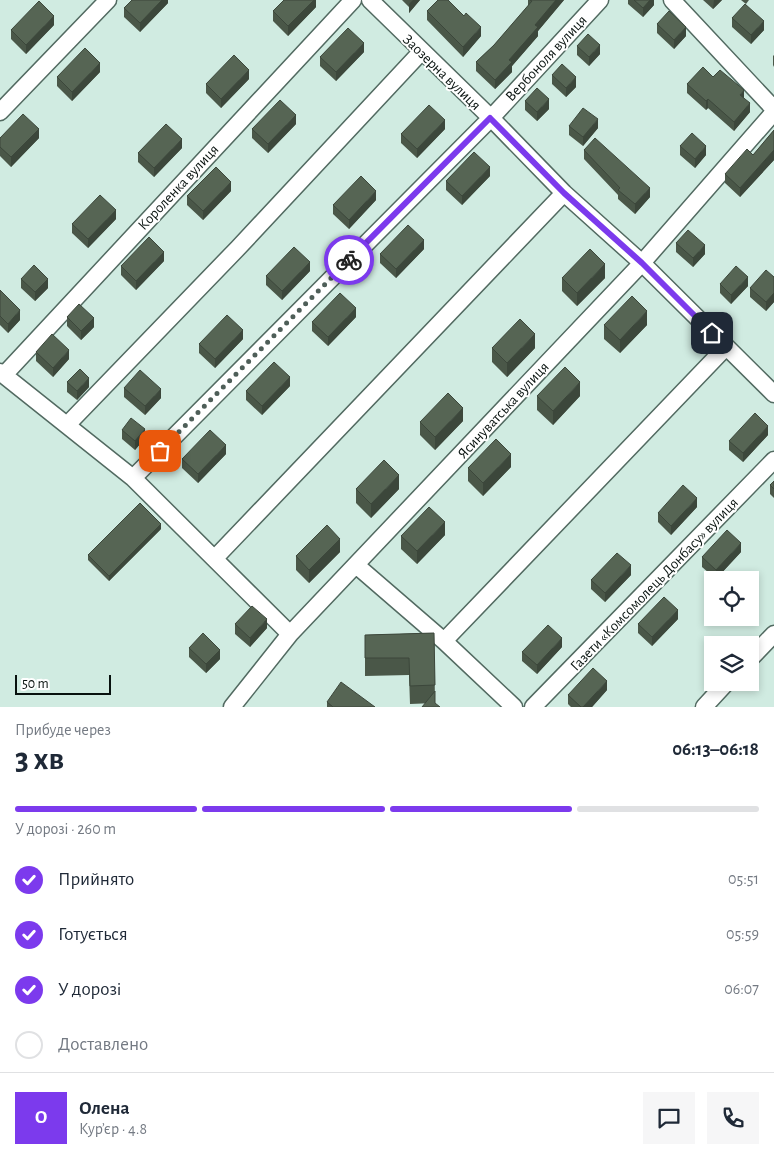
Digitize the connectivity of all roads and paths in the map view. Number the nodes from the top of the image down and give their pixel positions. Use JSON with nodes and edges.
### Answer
{"nodes":[{"id":1,"x":108,"y":0,"type":"edge"},
{"id":2,"x":353,"y":0,"type":"edge"},
{"id":3,"x":370,"y":0,"type":"edge"},
{"id":4,"x":600,"y":0,"type":"edge"},
{"id":5,"x":672,"y":0,"type":"edge"},
{"id":6,"x":421,"y":52,"type":"junction"},
{"id":7,"x":774,"y":111,"type":"edge"},
{"id":8,"x":0,"y":112,"type":"edge"},
{"id":9,"x":490,"y":118,"type":"junction"},
{"id":10,"x":564,"y":193,"type":"junction"},
{"id":11,"x":642,"y":263,"type":"junction"},
{"id":12,"x":726,"y":347,"type":"junction"},
{"id":13,"x":2,"y":373,"type":"edge"},
{"id":14,"x":774,"y":394,"type":"edge"},
{"id":15,"x":67,"y":425,"type":"junction"},
{"id":16,"x":774,"y":460,"type":"edge"},
{"id":17,"x":133,"y":478,"type":"junction"},
{"id":18,"x":215,"y":558,"type":"junction"},
{"id":19,"x":356,"y":565,"type":"junction"},
{"id":20,"x":290,"y":634,"type":"junction"},
{"id":21,"x":774,"y":634,"type":"edge"},
{"id":22,"x":444,"y":641,"type":"junction"},
{"id":23,"x":759,"y":650,"type":"edge"},
{"id":24,"x":719,"y":691,"type":"edge"},
{"id":25,"x":232,"y":707,"type":"edge"},
{"id":26,"x":514,"y":707,"type":"edge"},
{"id":27,"x":533,"y":707,"type":"edge"},
{"id":28,"x":704,"y":707,"type":"edge"}],
"edges":[{"from":1,"to":8,"type":"street"},
{"from":2,"to":13,"type":"street","name":"Короленка вулиця"},
{"from":3,"to":6,"type":"street","name":"Заозерна вулиця"},
{"from":4,"to":9,"type":"street","name":"Вербоноля вулиця"},
{"from":5,"to":7,"type":"street"},
{"from":6,"to":9,"type":"street","name":"Заозерна вулиця"},
{"from":6,"to":15,"type":"street"},
{"from":7,"to":11,"type":"street","name":"Ясинуватська вулиця"},
{"from":9,"to":10,"type":"street","name":"Заозерна вулиця"},
{"from":9,"to":17,"type":"street","name":"Вербоноля вулиця"},
{"from":10,"to":11,"type":"street","name":"Заозерна вулиця"},
{"from":10,"to":18,"type":"street"},
{"from":11,"to":12,"type":"street","name":"Заозерна вулиця"},
{"from":11,"to":19,"type":"street","name":"Ясинуватська вулиця"},
{"from":12,"to":14,"type":"street","name":"Заозерна вулиця"},
{"from":12,"to":22,"type":"street"},
{"from":13,"to":15,"type":"street"},
{"from":15,"to":17,"type":"street"},
{"from":16,"to":27,"type":"street","name":"Газети «Комсомолець Донбасу» вулиця"},
{"from":17,"to":18,"type":"street"},
{"from":18,"to":20,"type":"street"},
{"from":19,"to":20,"type":"street","name":"Ясинуватська вулиця"},
{"from":19,"to":22,"type":"street"},
{"from":20,"to":25,"type":"street","name":"Ясинуватська вулиця"},
{"from":21,"to":23,"type":"street"},
{"from":22,"to":26,"type":"street"},
{"from":24,"to":28,"type":"street"}]}
